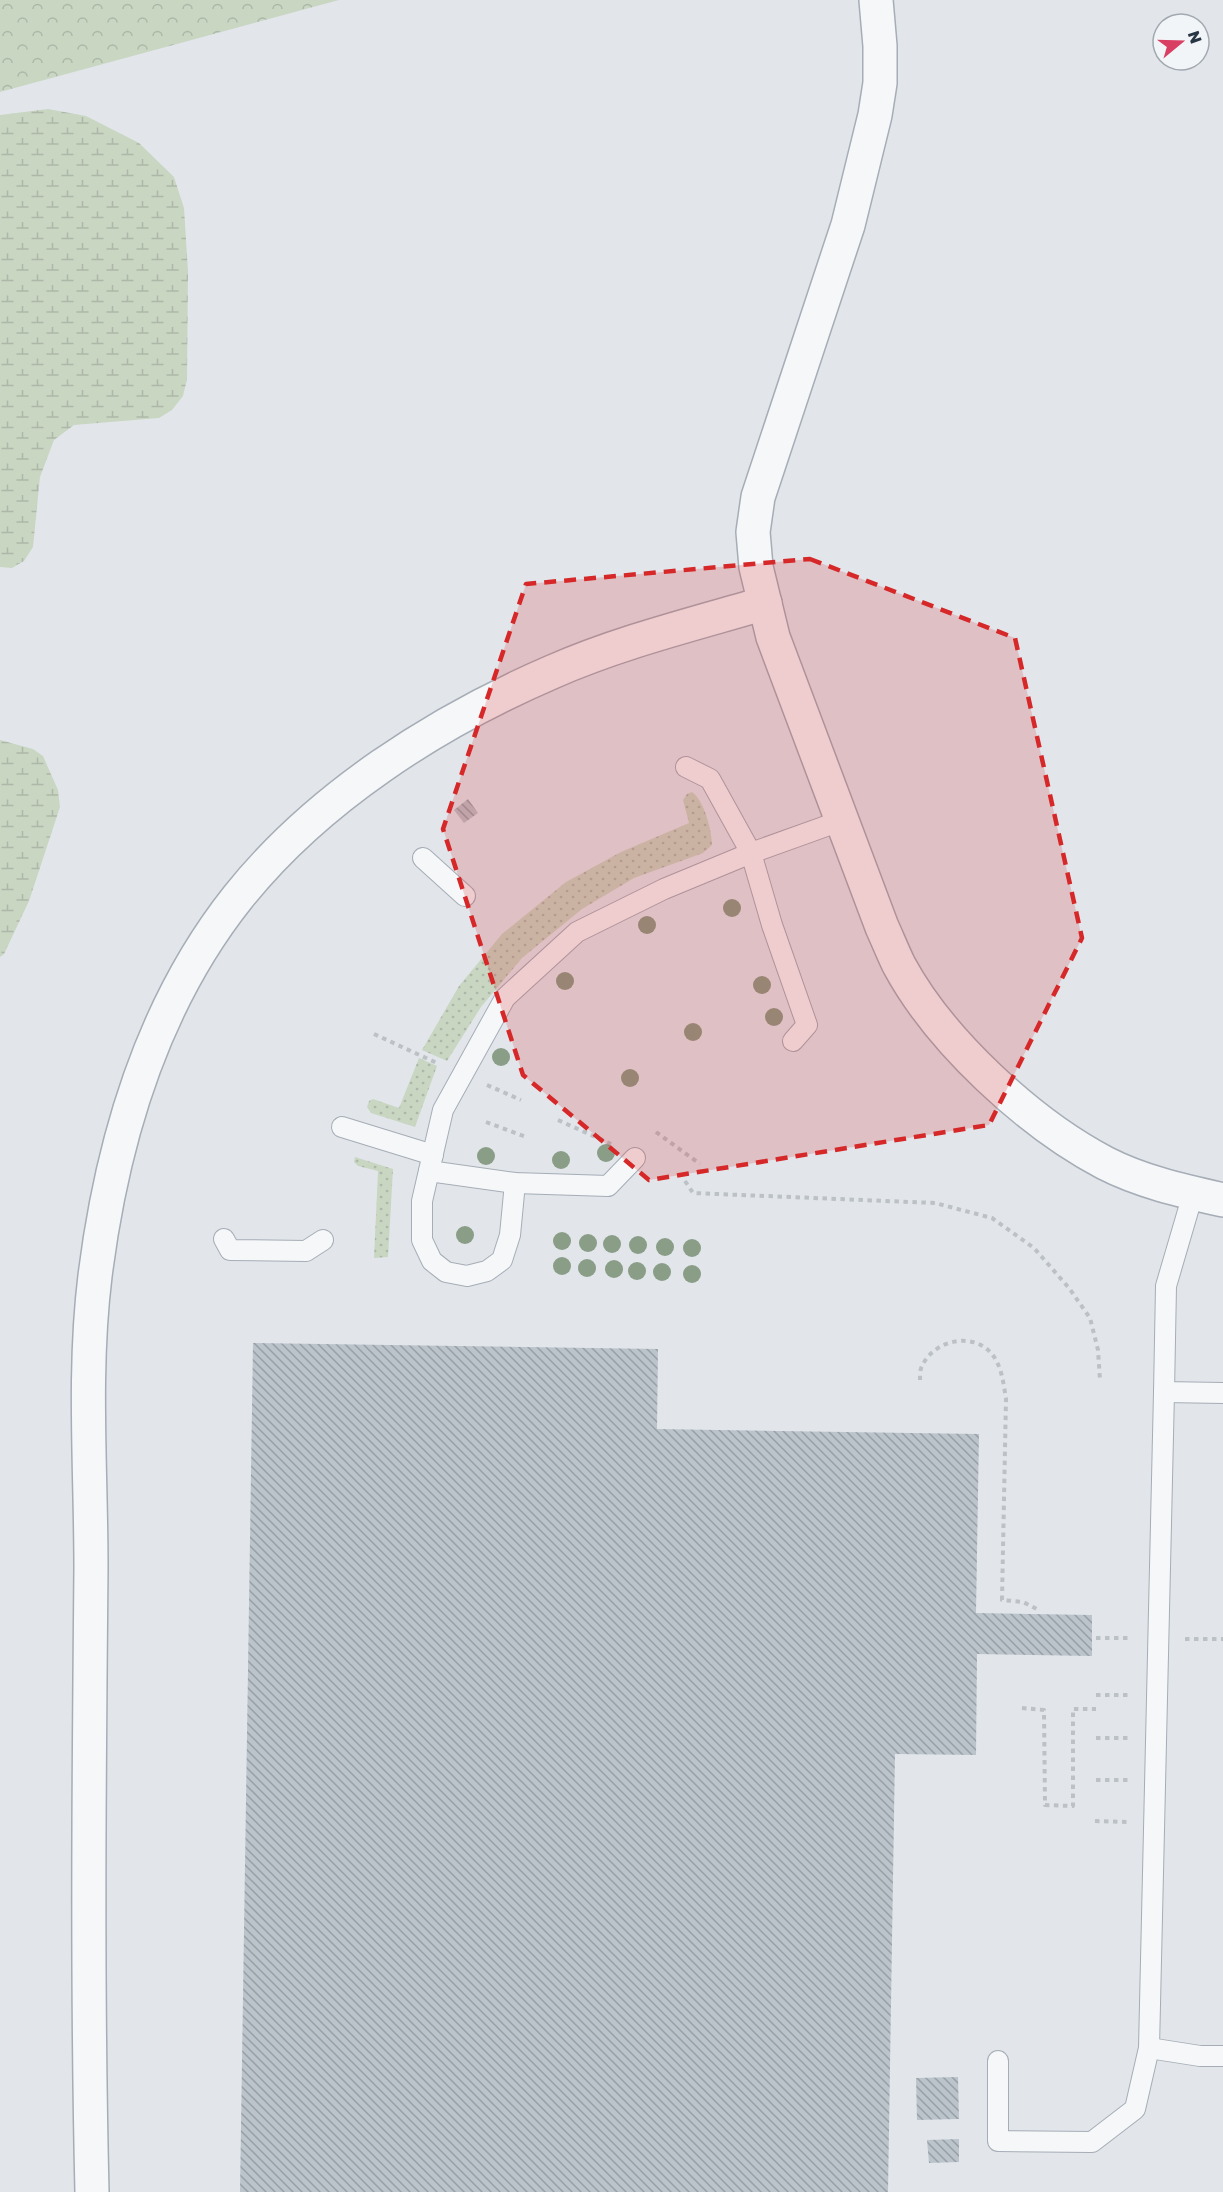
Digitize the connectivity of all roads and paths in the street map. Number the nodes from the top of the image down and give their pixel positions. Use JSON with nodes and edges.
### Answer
{"nodes":[{"id":1,"x":876,"y":0,"type":"edge"},
{"id":2,"x":765,"y":603,"type":"junction"},
{"id":3,"x":686,"y":766,"type":"dead end"},
{"id":4,"x":843,"y":820,"type":"junction"},
{"id":5,"x":751,"y":853,"type":"junction"},
{"id":6,"x":423,"y":858,"type":"dead end"},
{"id":7,"x":465,"y":896,"type":"dead end"},
{"id":8,"x":374,"y":1034,"type":"dead end"},
{"id":9,"x":793,"y":1041,"type":"dead end"},
{"id":10,"x":443,"y":1066,"type":"dead end"},
{"id":11,"x":495,"y":1088,"type":"dead end"},
{"id":12,"x":521,"y":1100,"type":"dead end"},
{"id":13,"x":558,"y":1120,"type":"dead end"},
{"id":14,"x":486,"y":1122,"type":"dead end"},
{"id":15,"x":342,"y":1127,"type":"dead end"},
{"id":16,"x":656,"y":1132,"type":"dead end"},
{"id":17,"x":526,"y":1137,"type":"dead end"},
{"id":18,"x":617,"y":1147,"type":"dead end"},
{"id":19,"x":635,"y":1158,"type":"dead end"},
{"id":20,"x":431,"y":1163,"type":"junction"},
{"id":21,"x":700,"y":1164,"type":"dead end"},
{"id":22,"x":686,"y":1181,"type":"dead end"},
{"id":23,"x":515,"y":1183,"type":"junction"},
{"id":24,"x":1208,"y":1197,"type":"edge"},
{"id":25,"x":224,"y":1239,"type":"dead end"},
{"id":26,"x":323,"y":1240,"type":"dead end"},
{"id":27,"x":920,"y":1380,"type":"dead end"},
{"id":28,"x":1100,"y":1380,"type":"dead end"},
{"id":29,"x":1164,"y":1392,"type":"junction"},
{"id":30,"x":1223,"y":1393,"type":"edge"},
{"id":31,"x":1036,"y":1610,"type":"dead end"},
{"id":32,"x":1096,"y":1638,"type":"dead end"},
{"id":33,"x":1128,"y":1638,"type":"dead end"},
{"id":34,"x":1182,"y":1639,"type":"dead end"},
{"id":35,"x":1223,"y":1639,"type":"edge"},
{"id":36,"x":1096,"y":1695,"type":"dead end"},
{"id":37,"x":1131,"y":1695,"type":"dead end"},
{"id":38,"x":1022,"y":1708,"type":"dead end"},
{"id":39,"x":1096,"y":1709,"type":"dead end"},
{"id":40,"x":1096,"y":1738,"type":"dead end"},
{"id":41,"x":1131,"y":1738,"type":"dead end"},
{"id":42,"x":1096,"y":1780,"type":"dead end"},
{"id":43,"x":1129,"y":1780,"type":"dead end"},
{"id":44,"x":1095,"y":1821,"type":"dead end"},
{"id":45,"x":1128,"y":1822,"type":"dead end"},
{"id":46,"x":1149,"y":2048,"type":"junction"},
{"id":47,"x":1223,"y":2056,"type":"edge"},
{"id":48,"x":998,"y":2061,"type":"dead end"},
{"id":49,"x":92,"y":2192,"type":"edge"}],
"edges":[{"from":1,"to":2,"type":"street"},
{"from":2,"to":4,"type":"street"},
{"from":2,"to":49,"type":"street"},
{"from":3,"to":5,"type":"lane"},
{"from":4,"to":5,"type":"lane"},
{"from":4,"to":24,"type":"street"},
{"from":5,"to":9,"type":"lane"},
{"from":5,"to":20,"type":"lane"},
{"from":6,"to":7,"type":"lane"},
{"from":8,"to":10,"type":"path"},
{"from":11,"to":12,"type":"path"},
{"from":13,"to":18,"type":"path"},
{"from":14,"to":17,"type":"path"},
{"from":15,"to":20,"type":"lane"},
{"from":16,"to":21,"type":"path"},
{"from":19,"to":23,"type":"lane"},
{"from":20,"to":23,"type":"lane"},
{"from":20,"to":23,"type":"lane"},
{"from":22,"to":28,"type":"path"},
{"from":24,"to":29,"type":"lane"},
{"from":25,"to":26,"type":"lane"},
{"from":27,"to":31,"type":"path"},
{"from":29,"to":30,"type":"lane"},
{"from":29,"to":46,"type":"lane"},
{"from":32,"to":33,"type":"path"},
{"from":34,"to":35,"type":"path"},
{"from":36,"to":37,"type":"path"},
{"from":38,"to":39,"type":"path"},
{"from":40,"to":41,"type":"path"},
{"from":42,"to":43,"type":"path"},
{"from":44,"to":45,"type":"path"},
{"from":46,"to":47,"type":"lane"},
{"from":46,"to":48,"type":"lane"}]}
